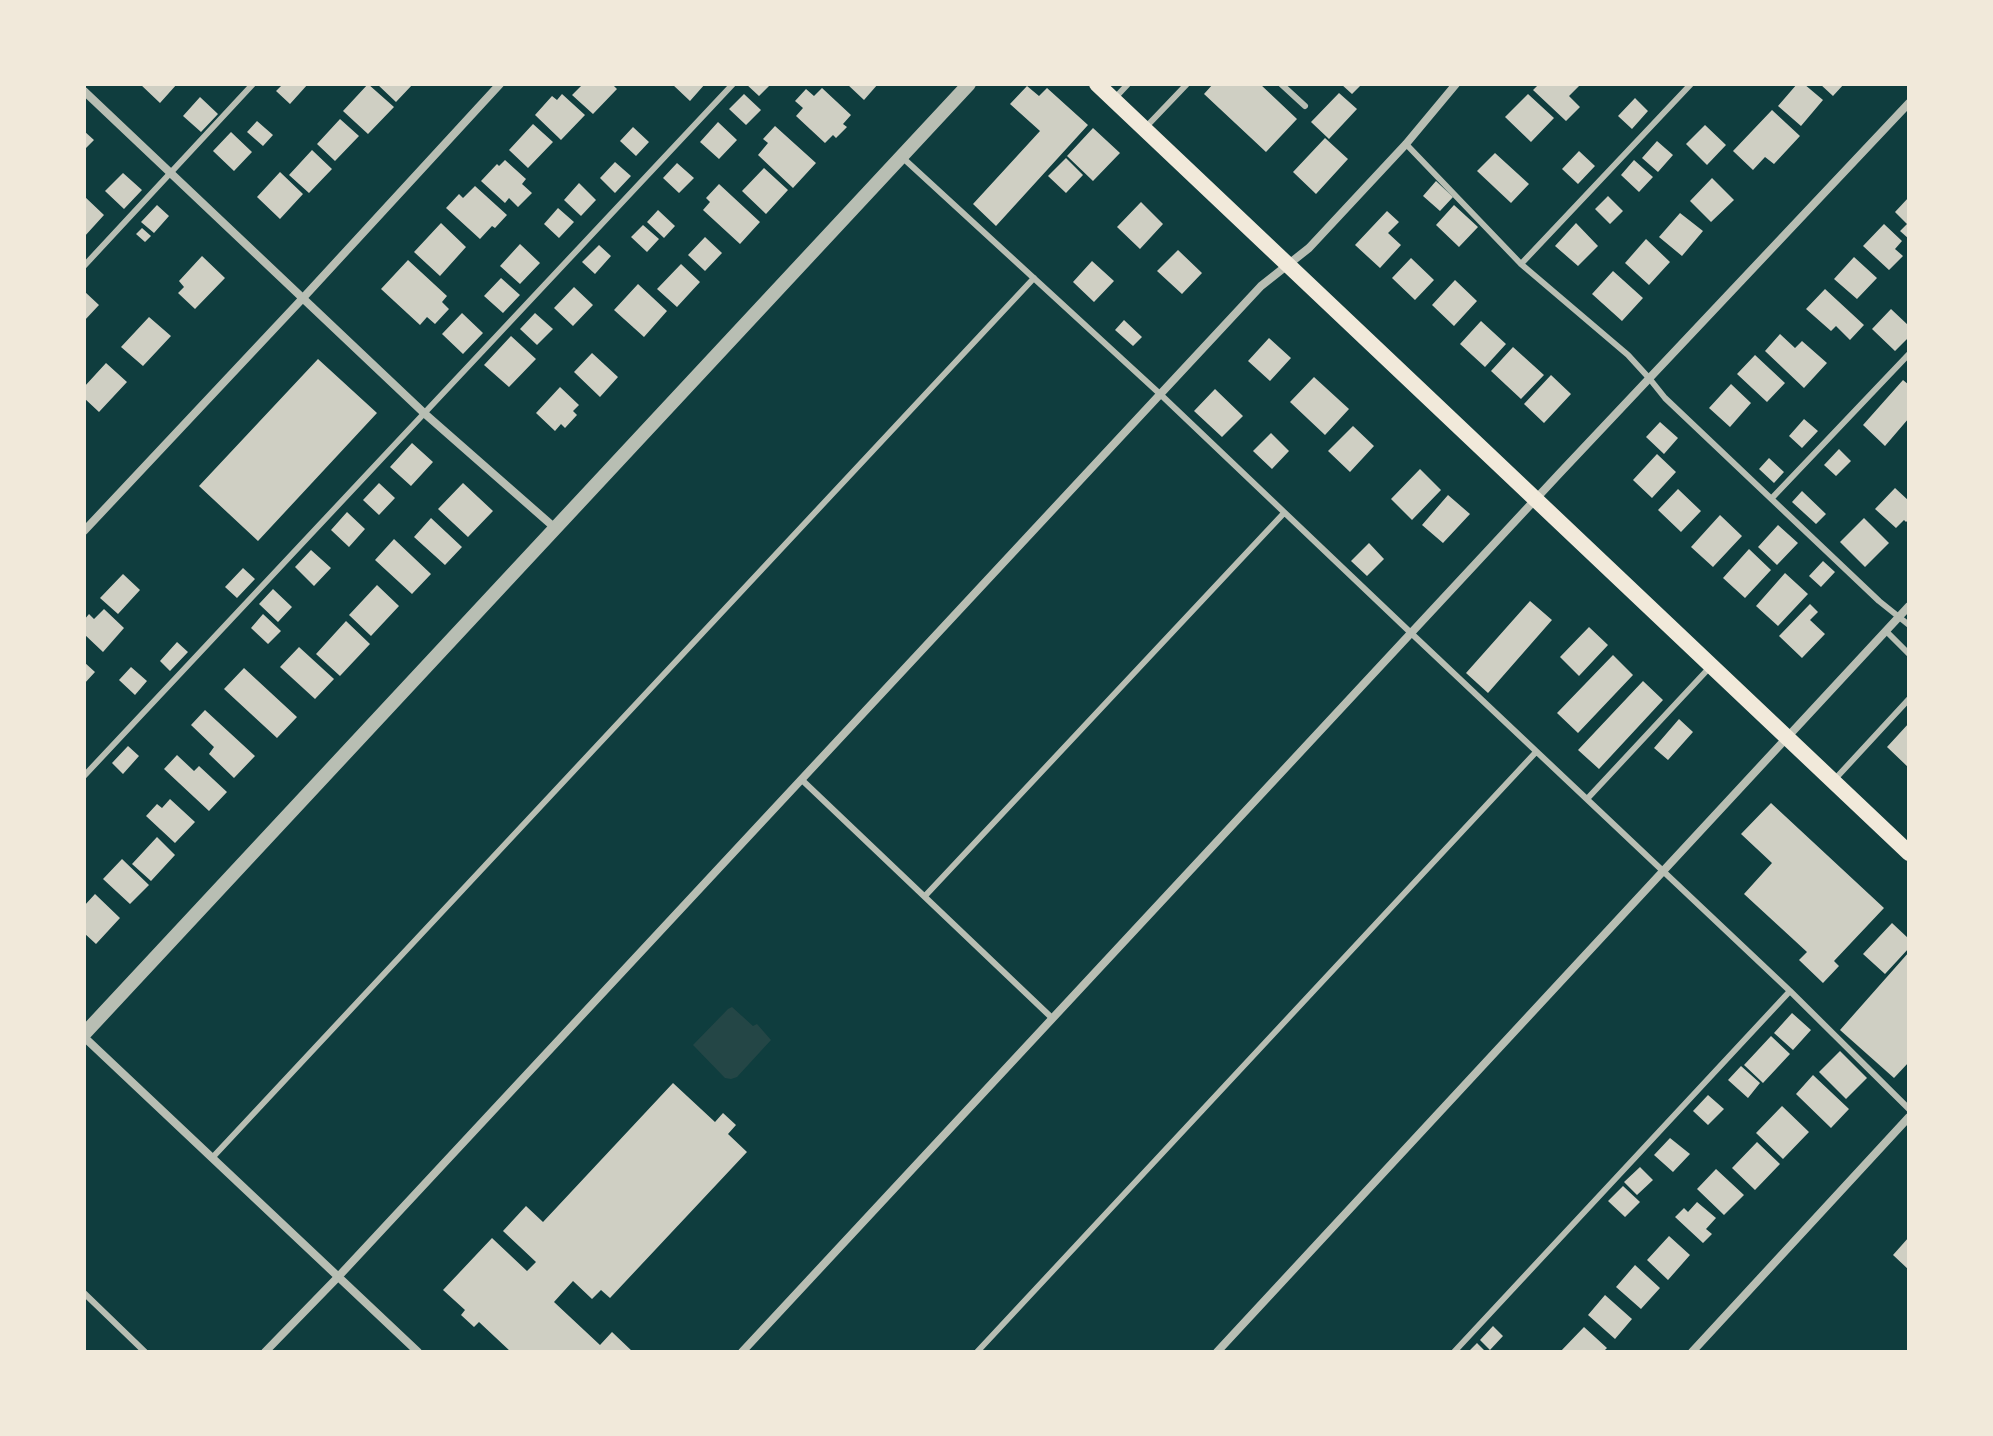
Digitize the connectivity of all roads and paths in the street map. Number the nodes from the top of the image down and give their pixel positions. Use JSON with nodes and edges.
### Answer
{"nodes":[{"id":1,"x":253,"y":84,"type":"edge"},
{"id":2,"x":500,"y":84,"type":"edge"},
{"id":3,"x":733,"y":84,"type":"edge"},
{"id":4,"x":969,"y":84,"type":"edge"},
{"id":5,"x":1097,"y":84,"type":"edge"},
{"id":6,"x":1128,"y":84,"type":"edge"},
{"id":7,"x":1187,"y":84,"type":"edge"},
{"id":8,"x":1281,"y":84,"type":"edge"},
{"id":9,"x":1456,"y":84,"type":"edge"},
{"id":10,"x":1691,"y":84,"type":"edge"},
{"id":11,"x":84,"y":91,"type":"edge"},
{"id":12,"x":1114,"y":99,"type":"junction"},
{"id":13,"x":1909,"y":103,"type":"edge"},
{"id":14,"x":1305,"y":106,"type":"dead end"},
{"id":15,"x":1145,"y":129,"type":"junction"},
{"id":16,"x":1406,"y":144,"type":"junction"},
{"id":17,"x":901,"y":156,"type":"junction"},
{"id":18,"x":170,"y":173,"type":"junction"},
{"id":19,"x":1288,"y":264,"type":"junction"},
{"id":20,"x":1521,"y":264,"type":"junction"},
{"id":21,"x":84,"y":266,"type":"edge"},
{"id":22,"x":1034,"y":278,"type":"junction"},
{"id":23,"x":303,"y":298,"type":"junction"},
{"id":24,"x":1909,"y":354,"type":"edge"},
{"id":25,"x":1649,"y":378,"type":"junction"},
{"id":26,"x":1160,"y":394,"type":"junction"},
{"id":27,"x":424,"y":413,"type":"junction"},
{"id":28,"x":1772,"y":498,"type":"junction"},
{"id":29,"x":1535,"y":500,"type":"junction"},
{"id":30,"x":1284,"y":513,"type":"junction"},
{"id":31,"x":555,"y":528,"type":"junction"},
{"id":32,"x":84,"y":531,"type":"edge"},
{"id":33,"x":1909,"y":606,"type":"edge"},
{"id":34,"x":1900,"y":616,"type":"junction"},
{"id":35,"x":1909,"y":625,"type":"edge"},
{"id":36,"x":1886,"y":631,"type":"junction"},
{"id":37,"x":1411,"y":633,"type":"junction"},
{"id":38,"x":1909,"y":654,"type":"edge"},
{"id":39,"x":1711,"y":666,"type":"junction"},
{"id":40,"x":1909,"y":699,"type":"edge"},
{"id":41,"x":1787,"y":737,"type":"junction"},
{"id":42,"x":1536,"y":752,"type":"junction"},
{"id":43,"x":84,"y":776,"type":"edge"},
{"id":44,"x":802,"y":780,"type":"junction"},
{"id":45,"x":1833,"y":781,"type":"junction"},
{"id":46,"x":1587,"y":799,"type":"junction"},
{"id":47,"x":1909,"y":853,"type":"edge"},
{"id":48,"x":1663,"y":870,"type":"junction"},
{"id":49,"x":925,"y":896,"type":"junction"},
{"id":50,"x":1790,"y":991,"type":"junction"},
{"id":51,"x":1052,"y":1018,"type":"junction"},
{"id":52,"x":84,"y":1036,"type":"edge"},
{"id":53,"x":1909,"y":1109,"type":"edge"},
{"id":54,"x":1909,"y":1117,"type":"edge"},
{"id":55,"x":212,"y":1158,"type":"junction"},
{"id":56,"x":338,"y":1277,"type":"junction"},
{"id":57,"x":84,"y":1295,"type":"edge"},
{"id":58,"x":145,"y":1352,"type":"edge"},
{"id":59,"x":265,"y":1352,"type":"edge"},
{"id":60,"x":418,"y":1352,"type":"edge"},
{"id":61,"x":742,"y":1352,"type":"edge"},
{"id":62,"x":977,"y":1352,"type":"edge"},
{"id":63,"x":1217,"y":1352,"type":"edge"},
{"id":64,"x":1454,"y":1352,"type":"edge"},
{"id":65,"x":1692,"y":1352,"type":"edge"}],
"edges":[{"from":1,"to":18,"type":"lane"},
{"from":2,"to":23,"type":"street"},
{"from":3,"to":27,"type":"lane"},
{"from":4,"to":17,"type":"street"},
{"from":5,"to":12,"type":"main road"},
{"from":6,"to":12,"type":"lane"},
{"from":7,"to":15,"type":"lane"},
{"from":8,"to":14,"type":"lane"},
{"from":9,"to":16,"type":"street"},
{"from":10,"to":20,"type":"lane"},
{"from":11,"to":18,"type":"street"},
{"from":12,"to":15,"type":"main road"},
{"from":13,"to":25,"type":"street"},
{"from":15,"to":19,"type":"main road"},
{"from":16,"to":19,"type":"street"},
{"from":16,"to":20,"type":"lane"},
{"from":17,"to":22,"type":"lane"},
{"from":17,"to":31,"type":"street"},
{"from":18,"to":21,"type":"lane"},
{"from":18,"to":23,"type":"street"},
{"from":19,"to":26,"type":"street"},
{"from":19,"to":29,"type":"main road"},
{"from":20,"to":25,"type":"lane"},
{"from":22,"to":26,"type":"lane"},
{"from":22,"to":55,"type":"lane"},
{"from":23,"to":27,"type":"street"},
{"from":23,"to":32,"type":"street"},
{"from":24,"to":28,"type":"lane"},
{"from":25,"to":28,"type":"lane"},
{"from":25,"to":29,"type":"street"},
{"from":26,"to":30,"type":"lane"},
{"from":26,"to":44,"type":"street"},
{"from":27,"to":31,"type":"street"},
{"from":27,"to":43,"type":"lane"},
{"from":28,"to":34,"type":"lane"},
{"from":29,"to":37,"type":"street"},
{"from":29,"to":39,"type":"main road"},
{"from":30,"to":37,"type":"lane"},
{"from":30,"to":49,"type":"lane"},
{"from":31,"to":52,"type":"street"},
{"from":33,"to":34,"type":"street"},
{"from":34,"to":35,"type":"lane"},
{"from":34,"to":36,"type":"street"},
{"from":36,"to":38,"type":"lane"},
{"from":36,"to":41,"type":"street"},
{"from":37,"to":42,"type":"lane"},
{"from":37,"to":51,"type":"street"},
{"from":39,"to":41,"type":"main road"},
{"from":39,"to":46,"type":"lane"},
{"from":40,"to":45,"type":"lane"},
{"from":41,"to":45,"type":"main road"},
{"from":41,"to":48,"type":"street"},
{"from":42,"to":46,"type":"lane"},
{"from":42,"to":62,"type":"lane"},
{"from":44,"to":49,"type":"lane"},
{"from":44,"to":56,"type":"street"},
{"from":45,"to":47,"type":"main road"},
{"from":46,"to":48,"type":"lane"},
{"from":48,"to":50,"type":"lane"},
{"from":48,"to":63,"type":"street"},
{"from":49,"to":51,"type":"lane"},
{"from":50,"to":53,"type":"lane"},
{"from":50,"to":64,"type":"lane"},
{"from":51,"to":61,"type":"street"},
{"from":52,"to":55,"type":"street"},
{"from":54,"to":65,"type":"street"},
{"from":55,"to":56,"type":"street"},
{"from":56,"to":59,"type":"street"},
{"from":56,"to":60,"type":"street"},
{"from":57,"to":58,"type":"lane"}]}
